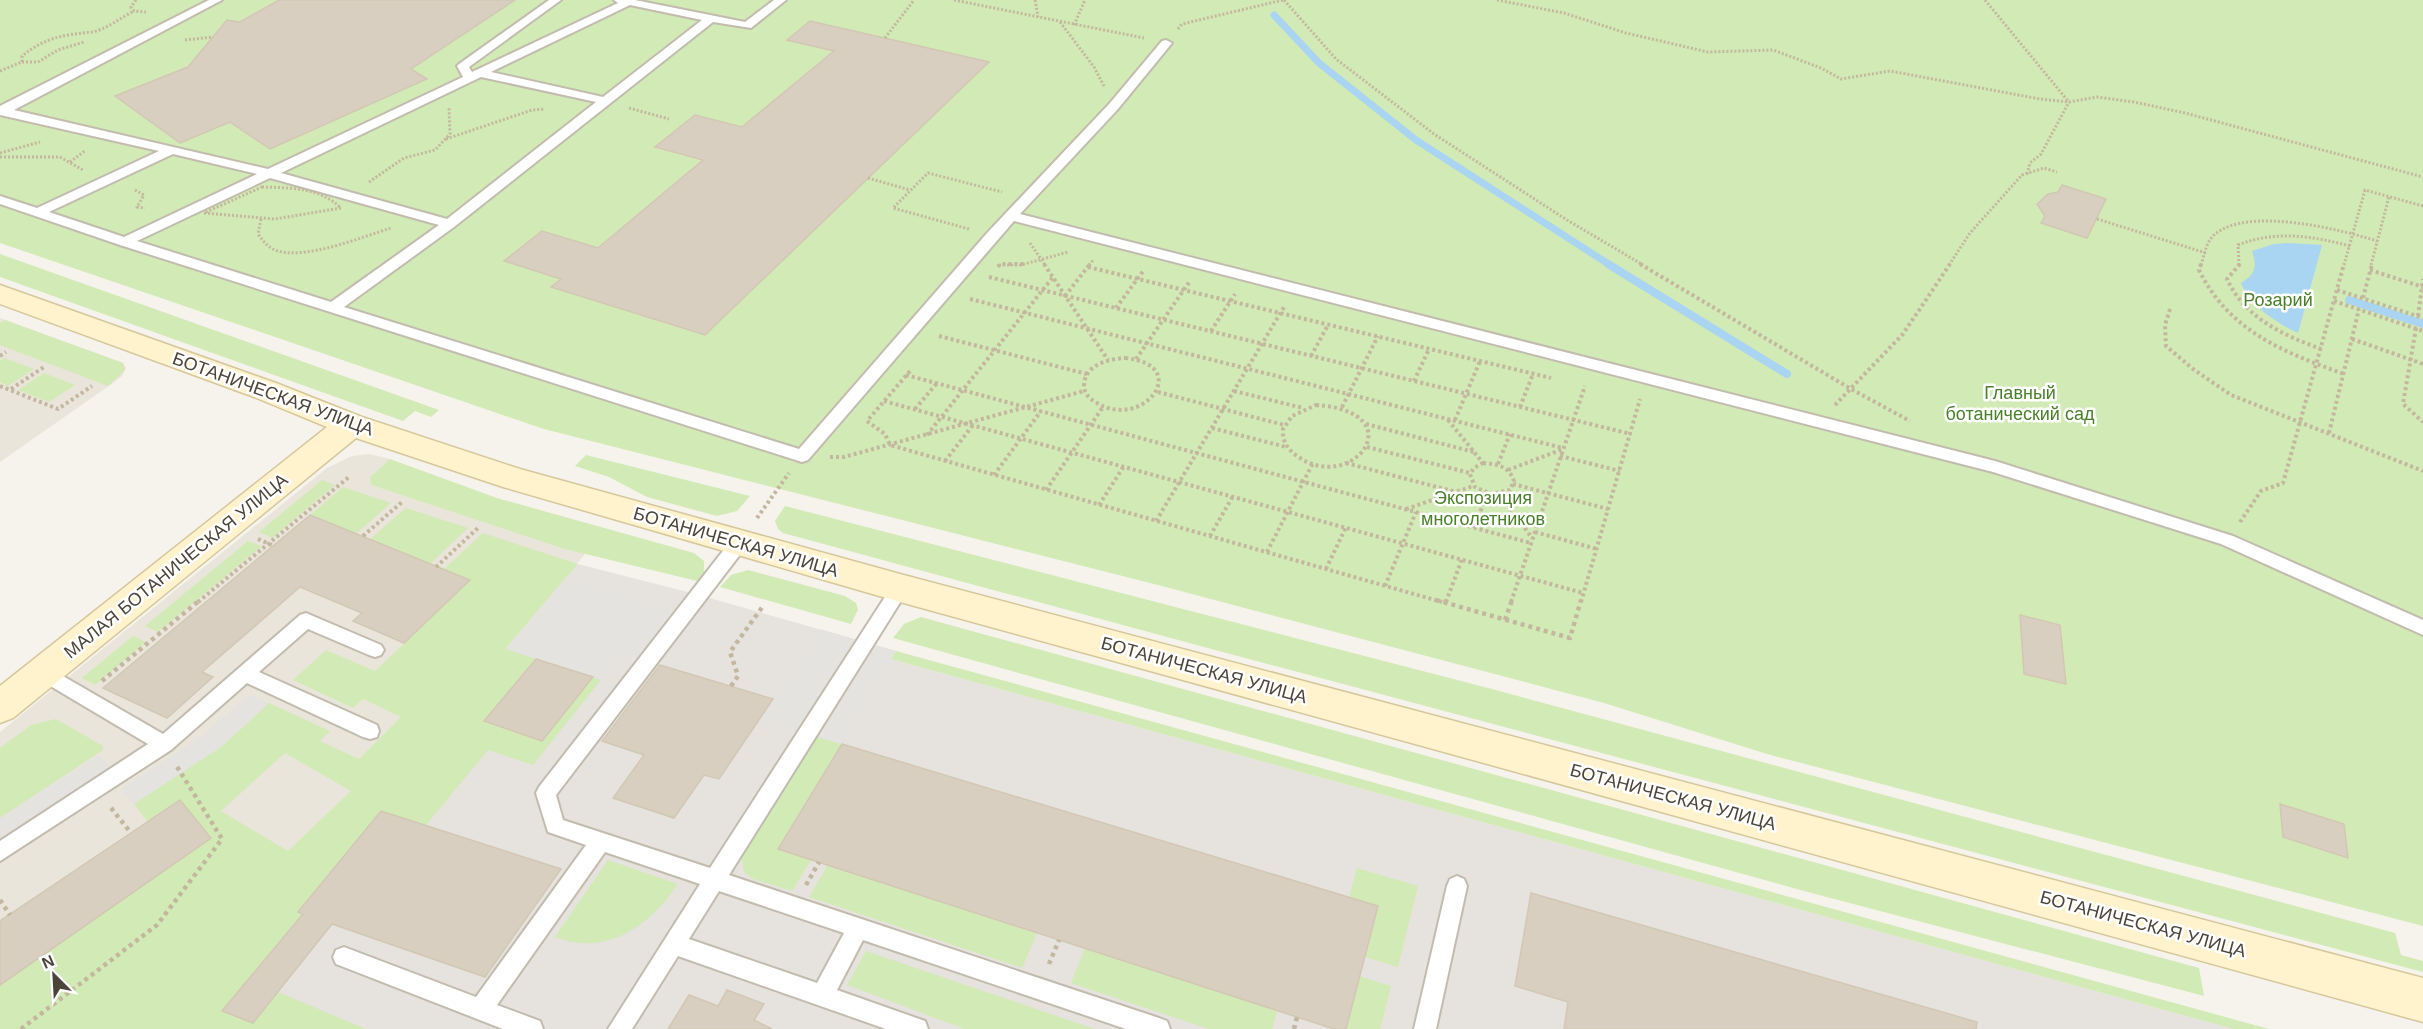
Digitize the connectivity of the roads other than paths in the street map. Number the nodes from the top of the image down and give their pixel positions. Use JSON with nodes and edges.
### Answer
{"nodes":[{"id":1,"x":217,"y":0,"type":"edge"},
{"id":2,"x":556,"y":0,"type":"edge"},
{"id":3,"x":781,"y":0,"type":"edge"},
{"id":4,"x":624,"y":1,"type":"edge"},
{"id":5,"x":711,"y":18,"type":"junction"},
{"id":6,"x":1166,"y":43,"type":"road end"},
{"id":7,"x":474,"y":75,"type":"junction"},
{"id":8,"x":605,"y":101,"type":"junction"},
{"id":9,"x":1,"y":111,"type":"edge"},
{"id":10,"x":170,"y":151,"type":"junction"},
{"id":11,"x":268,"y":173,"type":"junction"},
{"id":12,"x":0,"y":200,"type":"edge"},
{"id":13,"x":37,"y":213,"type":"junction"},
{"id":14,"x":1011,"y":216,"type":"junction"},
{"id":15,"x":449,"y":224,"type":"junction"},
{"id":16,"x":125,"y":242,"type":"junction"},
{"id":17,"x":0,"y":294,"type":"edge"},
{"id":18,"x":333,"y":308,"type":"junction"},
{"id":19,"x":351,"y":424,"type":"junction"},
{"id":20,"x":739,"y":543,"type":"junction"},
{"id":21,"x":900,"y":588,"type":"junction"},
{"id":22,"x":2423,"y":628,"type":"edge"},
{"id":23,"x":375,"y":650,"type":"dead end"},
{"id":24,"x":43,"y":673,"type":"junction"},
{"id":25,"x":246,"y":674,"type":"junction"},
{"id":26,"x":0,"y":707,"type":"edge"},
{"id":27,"x":370,"y":731,"type":"dead end"},
{"id":28,"x":164,"y":744,"type":"junction"},
{"id":29,"x":601,"y":841,"type":"junction"},
{"id":30,"x":0,"y":852,"type":"edge"},
{"id":31,"x":715,"y":880,"type":"junction"},
{"id":32,"x":1457,"y":886,"type":"dead end"},
{"id":33,"x":858,"y":928,"type":"junction"},
{"id":34,"x":674,"y":944,"type":"junction"},
{"id":35,"x":344,"y":957,"type":"dead end"},
{"id":36,"x":822,"y":996,"type":"junction"},
{"id":37,"x":2423,"y":1000,"type":"edge"},
{"id":38,"x":481,"y":1010,"type":"junction"},
{"id":39,"x":532,"y":1029,"type":"edge"},
{"id":40,"x":619,"y":1029,"type":"edge"},
{"id":41,"x":917,"y":1029,"type":"edge"},
{"id":42,"x":1159,"y":1029,"type":"edge"},
{"id":43,"x":1425,"y":1029,"type":"edge"}],
"edges":[{"from":1,"to":9,"type":"lane"},
{"from":2,"to":7,"type":"lane"},
{"from":3,"to":5,"type":"lane"},
{"from":4,"to":5,"type":"lane"},
{"from":4,"to":7,"type":"lane"},
{"from":5,"to":8,"type":"lane"},
{"from":6,"to":14,"type":"lane"},
{"from":7,"to":8,"type":"lane"},
{"from":7,"to":11,"type":"lane"},
{"from":8,"to":15,"type":"lane"},
{"from":9,"to":10,"type":"lane"},
{"from":10,"to":11,"type":"lane"},
{"from":10,"to":13,"type":"lane"},
{"from":11,"to":15,"type":"lane"},
{"from":11,"to":16,"type":"lane"},
{"from":12,"to":13,"type":"lane"},
{"from":13,"to":16,"type":"lane"},
{"from":14,"to":18,"type":"lane"},
{"from":14,"to":22,"type":"lane"},
{"from":15,"to":18,"type":"lane"},
{"from":16,"to":18,"type":"lane"},
{"from":17,"to":19,"type":"main road","name":"БОТАНИЧЕСКАЯ УЛИЦА"},
{"from":19,"to":20,"type":"main road","name":"БОТАНИЧЕСКАЯ УЛИЦА"},
{"from":19,"to":24,"type":"main road","name":"МАЛАЯ БОТАНИЧЕСКАЯ УЛИЦА"},
{"from":20,"to":21,"type":"main road","name":"БОТАНИЧЕСКАЯ УЛИЦА"},
{"from":20,"to":29,"type":"lane"},
{"from":21,"to":31,"type":"lane"},
{"from":21,"to":37,"type":"main road","name":"БОТАНИЧЕСКАЯ УЛИЦА"},
{"from":23,"to":25,"type":"lane"},
{"from":24,"to":26,"type":"main road","name":"МАЛАЯ БОТАНИЧЕСКАЯ УЛИЦА"},
{"from":24,"to":28,"type":"lane"},
{"from":25,"to":27,"type":"lane"},
{"from":25,"to":28,"type":"lane"},
{"from":28,"to":30,"type":"lane"},
{"from":29,"to":31,"type":"lane"},
{"from":29,"to":38,"type":"lane"},
{"from":31,"to":33,"type":"lane"},
{"from":31,"to":34,"type":"lane"},
{"from":32,"to":43,"type":"lane"},
{"from":33,"to":36,"type":"lane"},
{"from":33,"to":42,"type":"lane"},
{"from":34,"to":36,"type":"lane"},
{"from":34,"to":40,"type":"lane"},
{"from":35,"to":38,"type":"lane"},
{"from":36,"to":41,"type":"lane"},
{"from":38,"to":39,"type":"lane"}]}
